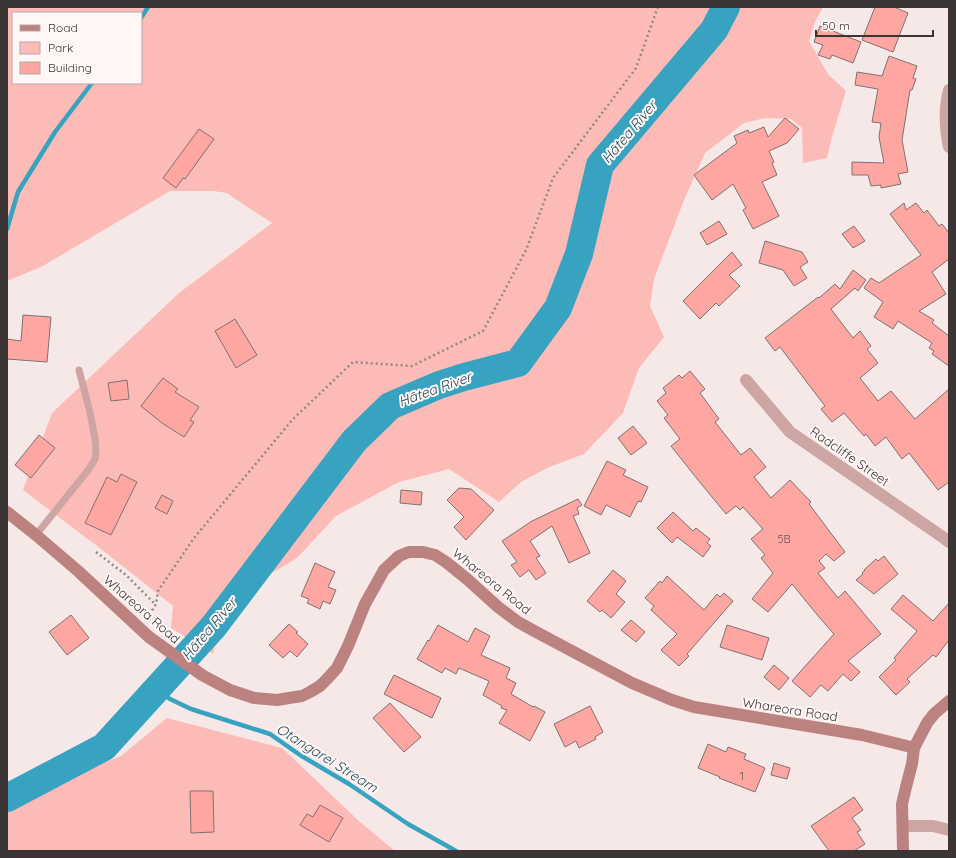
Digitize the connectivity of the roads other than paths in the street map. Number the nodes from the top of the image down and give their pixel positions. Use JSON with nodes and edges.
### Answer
{"nodes":[{"id":1,"x":949,"y":90,"type":"edge"},
{"id":2,"x":949,"y":147,"type":"edge"},
{"id":3,"x":80,"y":370,"type":"dead end"},
{"id":4,"x":746,"y":380,"type":"dead end"},
{"id":5,"x":7,"y":512,"type":"edge"},
{"id":6,"x":36,"y":534,"type":"junction"},
{"id":7,"x":949,"y":542,"type":"edge"},
{"id":8,"x":949,"y":701,"type":"edge"},
{"id":9,"x":914,"y":748,"type":"junction"},
{"id":10,"x":903,"y":826,"type":"junction"},
{"id":11,"x":949,"y":830,"type":"edge"},
{"id":12,"x":903,"y":851,"type":"edge"}],
"edges":[{"from":1,"to":2,"type":"street"},
{"from":3,"to":6,"type":"lane"},
{"from":4,"to":7,"type":"street","name":"Radcliffe Street"},
{"from":5,"to":6,"type":"street","name":"Whareora Road"},
{"from":6,"to":9,"type":"street","name":"Whareora Road"},
{"from":8,"to":9,"type":"street"},
{"from":9,"to":10,"type":"street"},
{"from":10,"to":11,"type":"street"},
{"from":10,"to":12,"type":"street"}]}
